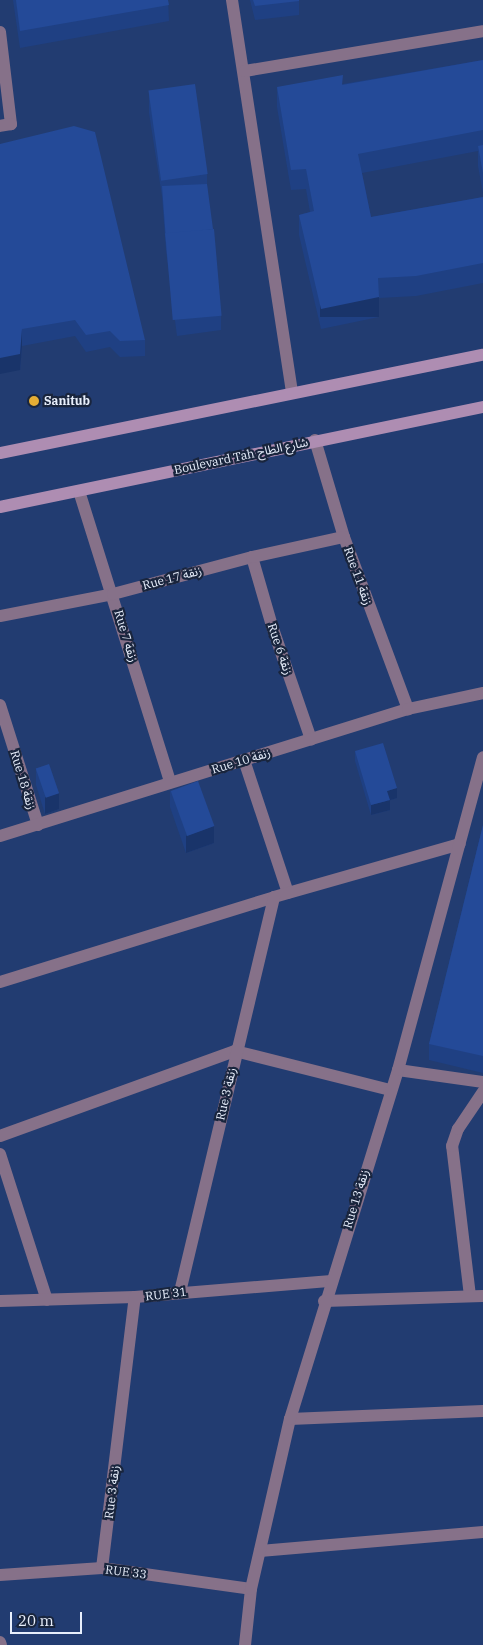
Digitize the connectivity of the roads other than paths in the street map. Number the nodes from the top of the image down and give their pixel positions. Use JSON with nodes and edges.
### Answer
{"nodes":[{"id":1,"x":232,"y":0,"type":"edge"},
{"id":2,"x":483,"y":31,"type":"edge"},
{"id":3,"x":0,"y":32,"type":"edge"},
{"id":4,"x":245,"y":71,"type":"junction"},
{"id":5,"x":0,"y":126,"type":"edge"},
{"id":6,"x":483,"y":355,"type":"edge"},
{"id":7,"x":292,"y":392,"type":"junction"},
{"id":8,"x":483,"y":407,"type":"edge"},
{"id":9,"x":315,"y":440,"type":"junction"},
{"id":10,"x":0,"y":453,"type":"edge"},
{"id":11,"x":78,"y":491,"type":"junction"},
{"id":12,"x":0,"y":507,"type":"edge"},
{"id":13,"x":344,"y":538,"type":"junction"},
{"id":14,"x":252,"y":557,"type":"junction"},
{"id":15,"x":113,"y":594,"type":"junction"},
{"id":16,"x":0,"y":616,"type":"edge"},
{"id":17,"x":483,"y":693,"type":"edge"},
{"id":18,"x":0,"y":705,"type":"edge"},
{"id":19,"x":408,"y":709,"type":"junction"},
{"id":20,"x":312,"y":740,"type":"junction"},
{"id":21,"x":483,"y":757,"type":"edge"},
{"id":22,"x":244,"y":760,"type":"junction"},
{"id":23,"x":170,"y":781,"type":"junction"},
{"id":24,"x":38,"y":825,"type":"junction"},
{"id":25,"x":0,"y":836,"type":"edge"},
{"id":26,"x":460,"y":844,"type":"junction"},
{"id":27,"x":288,"y":892,"type":"junction"},
{"id":28,"x":274,"y":896,"type":"junction"},
{"id":29,"x":0,"y":982,"type":"edge"},
{"id":30,"x":235,"y":1051,"type":"junction"},
{"id":31,"x":398,"y":1070,"type":"junction"},
{"id":32,"x":483,"y":1082,"type":"edge"},
{"id":33,"x":390,"y":1090,"type":"junction"},
{"id":34,"x":483,"y":1092,"type":"edge"},
{"id":35,"x":0,"y":1136,"type":"edge"},
{"id":36,"x":0,"y":1154,"type":"edge"},
{"id":37,"x":331,"y":1281,"type":"junction"},
{"id":38,"x":180,"y":1292,"type":"junction"},
{"id":39,"x":470,"y":1296,"type":"junction"},
{"id":40,"x":483,"y":1296,"type":"edge"},
{"id":41,"x":135,"y":1297,"type":"junction"},
{"id":42,"x":47,"y":1300,"type":"junction"},
{"id":43,"x":324,"y":1301,"type":"junction"},
{"id":44,"x":0,"y":1302,"type":"edge"},
{"id":45,"x":483,"y":1411,"type":"edge"},
{"id":46,"x":290,"y":1419,"type":"junction"},
{"id":47,"x":483,"y":1532,"type":"edge"},
{"id":48,"x":260,"y":1551,"type":"junction"},
{"id":49,"x":102,"y":1568,"type":"junction"},
{"id":50,"x":0,"y":1575,"type":"edge"},
{"id":51,"x":251,"y":1589,"type":"junction"},
{"id":52,"x":245,"y":1645,"type":"edge"}],
"edges":[{"from":1,"to":4,"type":"street"},
{"from":2,"to":4,"type":"street"},
{"from":3,"to":5,"type":"street"},
{"from":4,"to":7,"type":"street"},
{"from":6,"to":7,"type":"street"},
{"from":7,"to":10,"type":"street"},
{"from":8,"to":9,"type":"street","name":"Boulevard Tah شارع الطاح"},
{"from":9,"to":11,"type":"street","name":"Boulevard Tah شارع الطاح"},
{"from":9,"to":13,"type":"street","name":"Rue 11 زنقة"},
{"from":11,"to":12,"type":"street","name":"Boulevard Tah شارع الطاح"},
{"from":11,"to":15,"type":"street","name":"Rue 7 زنقة"},
{"from":13,"to":14,"type":"street","name":"Rue 17 زنقة"},
{"from":13,"to":19,"type":"street","name":"Rue 11 زنقة"},
{"from":14,"to":15,"type":"street","name":"Rue 17 زنقة"},
{"from":14,"to":20,"type":"street","name":"Rue 6 زنقة"},
{"from":15,"to":16,"type":"street","name":"Rue 17 زنقة"},
{"from":15,"to":23,"type":"street","name":"Rue 7 زنقة"},
{"from":17,"to":19,"type":"street","name":"Rue 10 زنقة"},
{"from":18,"to":24,"type":"street","name":"Rue 18 زنقة"},
{"from":19,"to":20,"type":"street","name":"Rue 10 زنقة"},
{"from":20,"to":22,"type":"street","name":"Rue 10 زنقة"},
{"from":21,"to":26,"type":"street","name":"Rue 13 زنقة"},
{"from":22,"to":23,"type":"street","name":"Rue 10 زنقة"},
{"from":22,"to":27,"type":"street"},
{"from":23,"to":24,"type":"street","name":"Rue 10 زنقة"},
{"from":24,"to":25,"type":"street","name":"Rue 10 زنقة"},
{"from":26,"to":27,"type":"street"},
{"from":26,"to":31,"type":"street","name":"Rue 13 زنقة"},
{"from":27,"to":28,"type":"street"},
{"from":28,"to":29,"type":"street"},
{"from":28,"to":30,"type":"street","name":"Rue 3 زنقة"},
{"from":30,"to":33,"type":"street"},
{"from":30,"to":35,"type":"street"},
{"from":30,"to":38,"type":"street","name":"Rue 3 زنقة"},
{"from":31,"to":32,"type":"street"},
{"from":31,"to":33,"type":"street","name":"Rue 13 زنقة"},
{"from":33,"to":37,"type":"street","name":"Rue 13 زنقة"},
{"from":34,"to":39,"type":"street"},
{"from":36,"to":42,"type":"street"},
{"from":37,"to":38,"type":"street","name":"RUE 31"},
{"from":37,"to":43,"type":"street","name":"Rue 13 زنقة"},
{"from":38,"to":41,"type":"street","name":"RUE 31"},
{"from":39,"to":40,"type":"street"},
{"from":39,"to":43,"type":"street"},
{"from":41,"to":42,"type":"street","name":"RUE 31"},
{"from":41,"to":49,"type":"street","name":"Rue 3 زنقة"},
{"from":42,"to":44,"type":"street","name":"RUE 31"},
{"from":43,"to":46,"type":"street","name":"Rue 13 زنقة"},
{"from":45,"to":46,"type":"street"},
{"from":46,"to":48,"type":"street","name":"Rue 13 زنقة"},
{"from":47,"to":48,"type":"street"},
{"from":48,"to":51,"type":"street","name":"Rue 13 زنقة"},
{"from":49,"to":50,"type":"street","name":"RUE 33"},
{"from":49,"to":51,"type":"street","name":"RUE 33"},
{"from":51,"to":52,"type":"street","name":"Rue 13 زنقة"}]}
